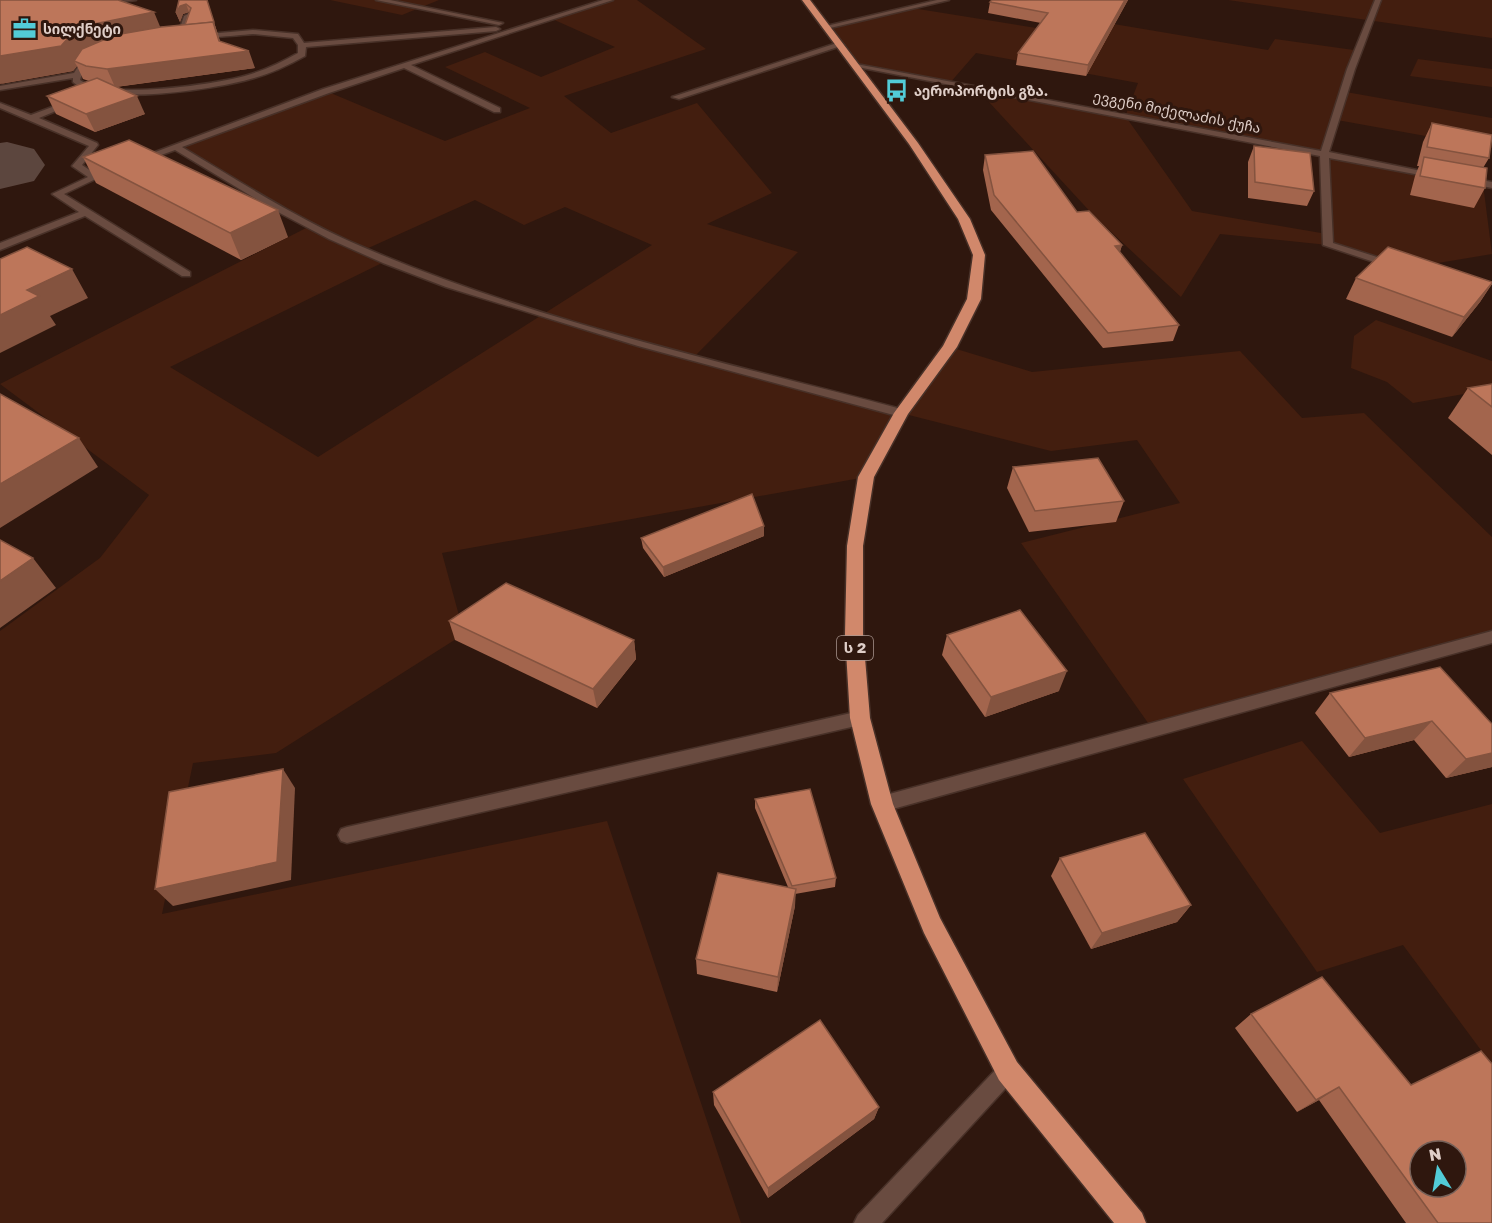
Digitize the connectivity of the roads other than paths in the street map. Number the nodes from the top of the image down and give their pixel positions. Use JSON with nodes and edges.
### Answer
{"nodes":[{"id":1,"x":61,"y":0,"type":"edge"},
{"id":2,"x":133,"y":0,"type":"edge"},
{"id":3,"x":379,"y":0,"type":"edge"},
{"id":4,"x":610,"y":0,"type":"edge"},
{"id":5,"x":806,"y":0,"type":"edge"},
{"id":6,"x":946,"y":0,"type":"edge"},
{"id":7,"x":1378,"y":0,"type":"edge"},
{"id":8,"x":188,"y":16,"type":"edge"},
{"id":9,"x":520,"y":27,"type":"junction"},
{"id":10,"x":826,"y":27,"type":"junction"},
{"id":11,"x":180,"y":40,"type":"junction"},
{"id":12,"x":302,"y":45,"type":"junction"},
{"id":13,"x":840,"y":45,"type":"junction"},
{"id":14,"x":404,"y":65,"type":"junction"},
{"id":15,"x":856,"y":66,"type":"junction"},
{"id":16,"x":77,"y":75,"type":"junction"},
{"id":17,"x":0,"y":88,"type":"edge"},
{"id":18,"x":102,"y":91,"type":"junction"},
{"id":19,"x":676,"y":97,"type":"dead end"},
{"id":20,"x":0,"y":105,"type":"edge"},
{"id":21,"x":497,"y":110,"type":"dead end"},
{"id":22,"x":32,"y":118,"type":"junction"},
{"id":23,"x":176,"y":147,"type":"junction"},
{"id":24,"x":1324,"y":154,"type":"junction"},
{"id":25,"x":125,"y":165,"type":"edge"},
{"id":26,"x":105,"y":173,"type":"edge"},
{"id":27,"x":95,"y":177,"type":"junction"},
{"id":28,"x":1449,"y":177,"type":"edge"},
{"id":29,"x":1460,"y":179,"type":"edge"},
{"id":30,"x":1492,"y":185,"type":"edge"},
{"id":31,"x":86,"y":212,"type":"junction"},
{"id":32,"x":0,"y":247,"type":"edge"},
{"id":33,"x":1402,"y":268,"type":"edge"},
{"id":34,"x":186,"y":274,"type":"dead end"},
{"id":35,"x":901,"y":413,"type":"junction"},
{"id":36,"x":1489,"y":642,"type":"edge"},
{"id":37,"x":860,"y":718,"type":"junction"},
{"id":38,"x":882,"y":804,"type":"junction"},
{"id":39,"x":347,"y":835,"type":"dead end"},
{"id":40,"x":1008,"y":1071,"type":"junction"},
{"id":41,"x":866,"y":1223,"type":"edge"},
{"id":42,"x":1132,"y":1223,"type":"edge"}],
"edges":[{"from":1,"to":2,"type":"street"},
{"from":3,"to":9,"type":"street"},
{"from":4,"to":9,"type":"street"},
{"from":5,"to":10,"type":"highway","number":"ს 2"},
{"from":6,"to":10,"type":"street"},
{"from":7,"to":24,"type":"street"},
{"from":8,"to":11,"type":"street"},
{"from":9,"to":12,"type":"street"},
{"from":9,"to":14,"type":"street"},
{"from":10,"to":13,"type":"highway","number":"ს 2"},
{"from":11,"to":12,"type":"street"},
{"from":11,"to":16,"type":"street"},
{"from":12,"to":18,"type":"street"},
{"from":13,"to":15,"type":"highway","number":"ს 2"},
{"from":13,"to":19,"type":"street"},
{"from":14,"to":21,"type":"street"},
{"from":14,"to":23,"type":"street"},
{"from":15,"to":24,"type":"street","name":"ევგენი მიქელაძის ქუჩა"},
{"from":15,"to":35,"type":"highway","number":"ს 2"},
{"from":16,"to":17,"type":"street"},
{"from":16,"to":18,"type":"street"},
{"from":18,"to":22,"type":"street"},
{"from":20,"to":22,"type":"street"},
{"from":22,"to":27,"type":"street"},
{"from":23,"to":25,"type":"street"},
{"from":23,"to":35,"type":"street"},
{"from":24,"to":28,"type":"street","name":"ევგენი მიქელაძის ქუჩა"},
{"from":24,"to":33,"type":"street"},
{"from":26,"to":27,"type":"street"},
{"from":27,"to":31,"type":"street"},
{"from":29,"to":30,"type":"street"},
{"from":31,"to":32,"type":"street"},
{"from":31,"to":34,"type":"street"},
{"from":35,"to":37,"type":"highway","number":"ს 2"},
{"from":36,"to":38,"type":"street"},
{"from":37,"to":38,"type":"highway","number":"ს 2"},
{"from":37,"to":39,"type":"street"},
{"from":38,"to":40,"type":"highway","number":"ს 2"},
{"from":40,"to":41,"type":"street"},
{"from":40,"to":42,"type":"highway","number":"ს 2"}]}
